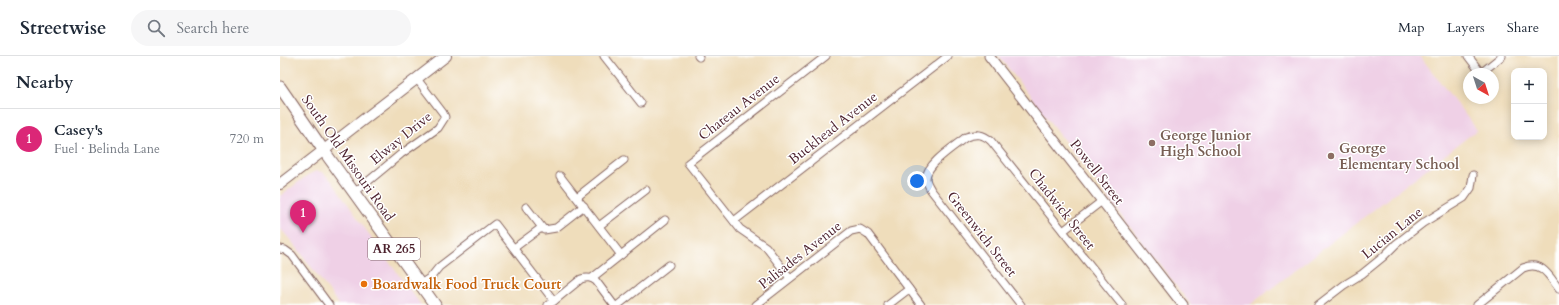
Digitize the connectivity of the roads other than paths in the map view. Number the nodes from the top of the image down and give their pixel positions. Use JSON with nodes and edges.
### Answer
{"nodes":[{"id":1,"x":446,"y":56,"type":"edge"},
{"id":2,"x":604,"y":56,"type":"edge"},
{"id":3,"x":826,"y":56,"type":"edge"},
{"id":4,"x":948,"y":56,"type":"edge"},
{"id":5,"x":989,"y":56,"type":"edge"},
{"id":6,"x":1468,"y":56,"type":"edge"},
{"id":7,"x":1502,"y":56,"type":"edge"},
{"id":8,"x":417,"y":79,"type":"junction"},
{"id":9,"x":280,"y":86,"type":"edge"},
{"id":10,"x":641,"y":103,"type":"dead end"},
{"id":11,"x":979,"y":134,"type":"joint"},
{"id":12,"x":324,"y":151,"type":"junction"},
{"id":13,"x":624,"y":160,"type":"dead end"},
{"id":14,"x":1473,"y":174,"type":"dead end"},
{"id":15,"x":560,"y":176,"type":"dead end"},
{"id":16,"x":280,"y":184,"type":"edge"},
{"id":17,"x":646,"y":190,"type":"dead end"},
{"id":18,"x":354,"y":193,"type":"junction"},
{"id":19,"x":577,"y":197,"type":"junction"},
{"id":20,"x":1102,"y":201,"type":"junction"},
{"id":21,"x":526,"y":206,"type":"dead end"},
{"id":22,"x":584,"y":206,"type":"junction"},
{"id":23,"x":664,"y":220,"type":"dead end"},
{"id":24,"x":734,"y":222,"type":"junction"},
{"id":25,"x":599,"y":226,"type":"junction"},
{"id":26,"x":541,"y":228,"type":"junction"},
{"id":27,"x":1063,"y":231,"type":"junction"},
{"id":28,"x":514,"y":248,"type":"junction"},
{"id":29,"x":280,"y":249,"type":"edge"},
{"id":30,"x":621,"y":255,"type":"junction"},
{"id":31,"x":669,"y":265,"type":"dead end"},
{"id":32,"x":592,"y":278,"type":"junction"},
{"id":33,"x":790,"y":278,"type":"junction"},
{"id":34,"x":420,"y":285,"type":"junction"},
{"id":35,"x":909,"y":289,"type":"junction"},
{"id":36,"x":1559,"y":289,"type":"edge"},
{"id":37,"x":551,"y":303,"type":"edge"},
{"id":38,"x":329,"y":305,"type":"edge"},
{"id":39,"x":434,"y":305,"type":"edge"},
{"id":40,"x":614,"y":305,"type":"edge"},
{"id":41,"x":618,"y":305,"type":"edge"},
{"id":42,"x":756,"y":305,"type":"edge"},
{"id":43,"x":888,"y":305,"type":"edge"},
{"id":44,"x":921,"y":305,"type":"edge"},
{"id":45,"x":1021,"y":305,"type":"edge"},
{"id":46,"x":1122,"y":305,"type":"edge"},
{"id":47,"x":1183,"y":305,"type":"edge"},
{"id":48,"x":1318,"y":305,"type":"edge"},
{"id":49,"x":1477,"y":305,"type":"edge"}],
"edges":[{"from":1,"to":8,"type":"main road"},
{"from":2,"to":10,"type":"street"},
{"from":3,"to":24,"type":"street","name":"Chateau Avenue"},
{"from":4,"to":24,"type":"street","name":"Buckhead Avenue"},
{"from":5,"to":20,"type":"street","name":"Powell Street"},
{"from":6,"to":7,"type":"street"},
{"from":8,"to":12,"type":"main road"},
{"from":8,"to":18,"type":"street","name":"Elway Drive"},
{"from":9,"to":12,"type":"main road","name":"South Old Missouri Road","number":"AR 265"},
{"from":11,"to":27,"type":"street","name":"Chadwick Street"},
{"from":11,"to":45,"type":"street","name":"Greenwich Street"},
{"from":12,"to":16,"type":"main road"},
{"from":12,"to":18,"type":"main road","name":"South Old Missouri Road","number":"AR 265"},
{"from":13,"to":19,"type":"street"},
{"from":14,"to":48,"type":"street","name":"Lucian Lane"},
{"from":15,"to":19,"type":"street"},
{"from":17,"to":25,"type":"street"},
{"from":18,"to":34,"type":"main road","name":"South Old Missouri Road","number":"AR 265"},
{"from":19,"to":22,"type":"street"},
{"from":20,"to":27,"type":"street"},
{"from":20,"to":47,"type":"street","name":"Powell Street"},
{"from":21,"to":26,"type":"street"},
{"from":22,"to":25,"type":"street"},
{"from":22,"to":26,"type":"street"},
{"from":23,"to":30,"type":"street"},
{"from":24,"to":33,"type":"street"},
{"from":25,"to":30,"type":"street"},
{"from":26,"to":28,"type":"street"},
{"from":27,"to":46,"type":"street","name":"Chadwick Street"},
{"from":28,"to":34,"type":"street"},
{"from":28,"to":37,"type":"street"},
{"from":29,"to":38,"type":"street"},
{"from":30,"to":32,"type":"street"},
{"from":31,"to":41,"type":"street"},
{"from":32,"to":37,"type":"street"},
{"from":32,"to":40,"type":"street"},
{"from":33,"to":35,"type":"street","name":"Palisades Avenue"},
{"from":33,"to":42,"type":"street","name":"Palisades Avenue"},
{"from":34,"to":39,"type":"main road","name":"South Old Missouri Road","number":"AR 265"},
{"from":35,"to":43,"type":"street"},
{"from":35,"to":44,"type":"street"},
{"from":36,"to":49,"type":"street"}]}
